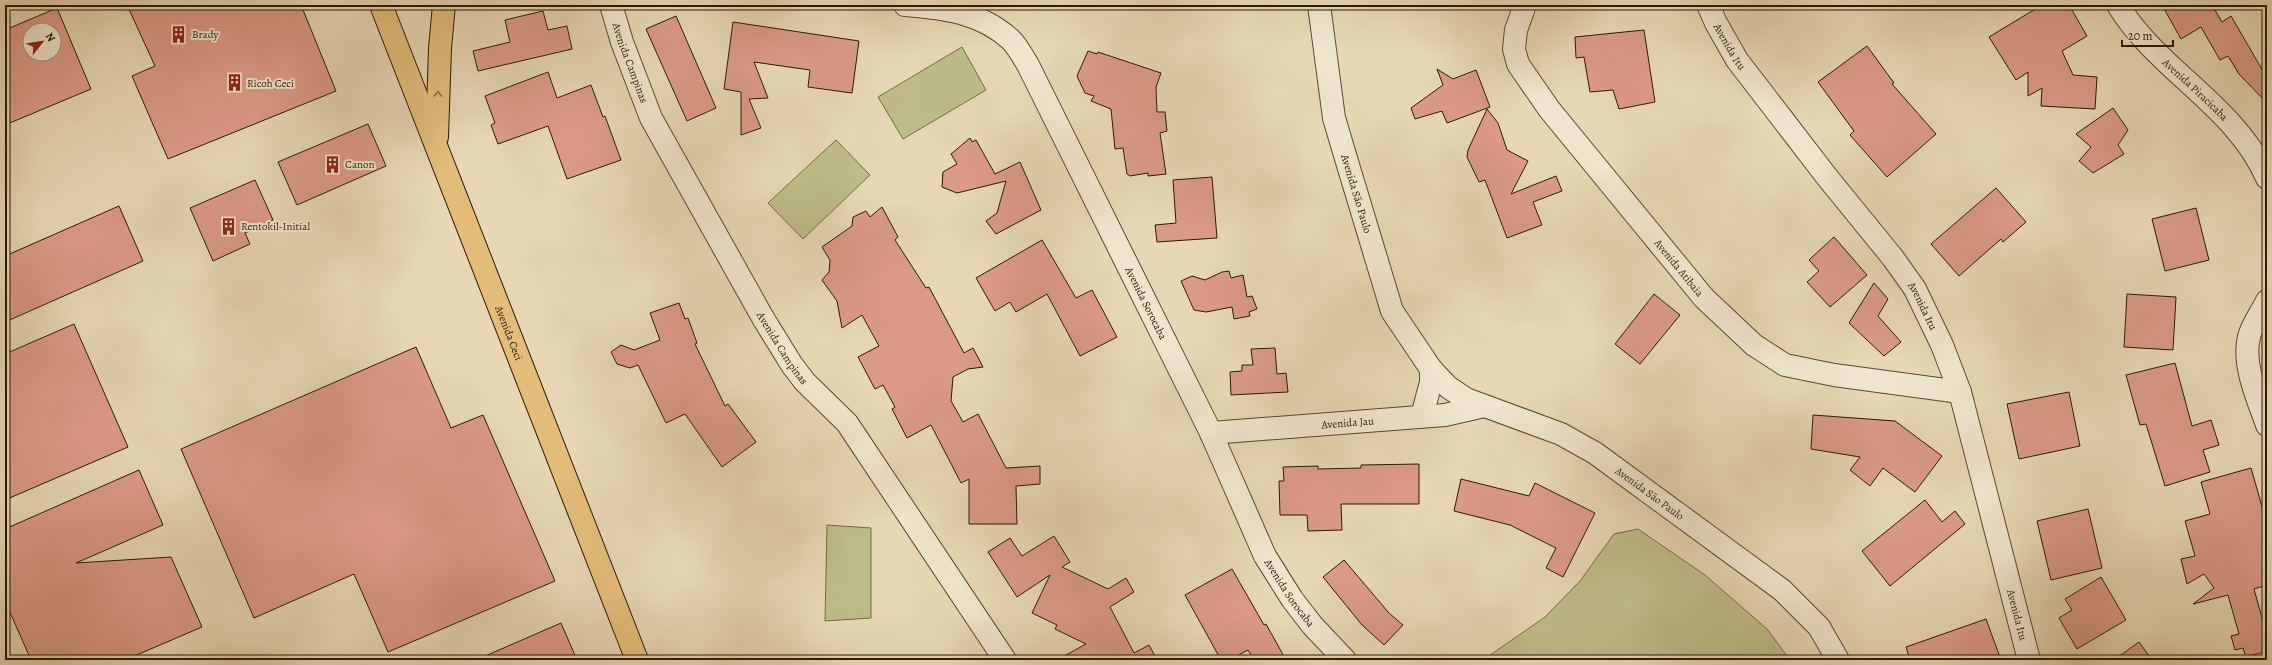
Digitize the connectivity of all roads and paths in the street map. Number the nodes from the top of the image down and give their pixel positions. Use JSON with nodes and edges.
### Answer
{"nodes":[{"id":1,"x":381,"y":5,"type":"edge"},
{"id":2,"x":444,"y":5,"type":"edge"},
{"id":3,"x":611,"y":5,"type":"edge"},
{"id":4,"x":905,"y":5,"type":"edge"},
{"id":5,"x":1319,"y":5,"type":"edge"},
{"id":6,"x":1525,"y":5,"type":"edge"},
{"id":7,"x":1708,"y":5,"type":"edge"},
{"id":8,"x":2118,"y":5,"type":"edge"},
{"id":9,"x":437,"y":147,"type":"junction"},
{"id":10,"x":2267,"y":178,"type":"edge"},
{"id":11,"x":2267,"y":301,"type":"edge"},
{"id":12,"x":1431,"y":369,"type":"junction"},
{"id":13,"x":1960,"y":392,"type":"junction"},
{"id":14,"x":1484,"y":406,"type":"junction"},
{"id":15,"x":1422,"y":416,"type":"junction"},
{"id":16,"x":2267,"y":424,"type":"edge"},
{"id":17,"x":1211,"y":433,"type":"junction"},
{"id":18,"x":637,"y":660,"type":"edge"},
{"id":19,"x":1005,"y":660,"type":"edge"},
{"id":20,"x":1345,"y":660,"type":"edge"},
{"id":21,"x":1838,"y":660,"type":"edge"},
{"id":22,"x":2029,"y":660,"type":"edge"}],
"edges":[{"from":1,"to":9,"type":"main road","name":"Avenida Ceci"},
{"from":9,"to":2,"type":"main road","one_way":true},
{"from":3,"to":19,"type":"street","name":"Avenida Campinas"},
{"from":4,"to":17,"type":"street","name":"Avenida Sorocaba"},
{"from":5,"to":12,"type":"street","name":"Avenida São Paulo"},
{"from":6,"to":13,"type":"street","name":"Avenida Atibaia"},
{"from":7,"to":13,"type":"street","name":"Avenida Itu"},
{"from":8,"to":10,"type":"street","name":"Avenida Piracicaba"},
{"from":9,"to":18,"type":"main road","name":"Avenida Ceci"},
{"from":11,"to":16,"type":"street"},
{"from":12,"to":14,"type":"street","name":"Avenida São Paulo"},
{"from":12,"to":15,"type":"street"},
{"from":13,"to":22,"type":"street","name":"Avenida Itu"},
{"from":14,"to":15,"type":"street","name":"Avenida Jau"},
{"from":14,"to":21,"type":"street","name":"Avenida São Paulo"},
{"from":15,"to":17,"type":"street","name":"Avenida Jau"},
{"from":17,"to":20,"type":"street","name":"Avenida Sorocaba"}]}
